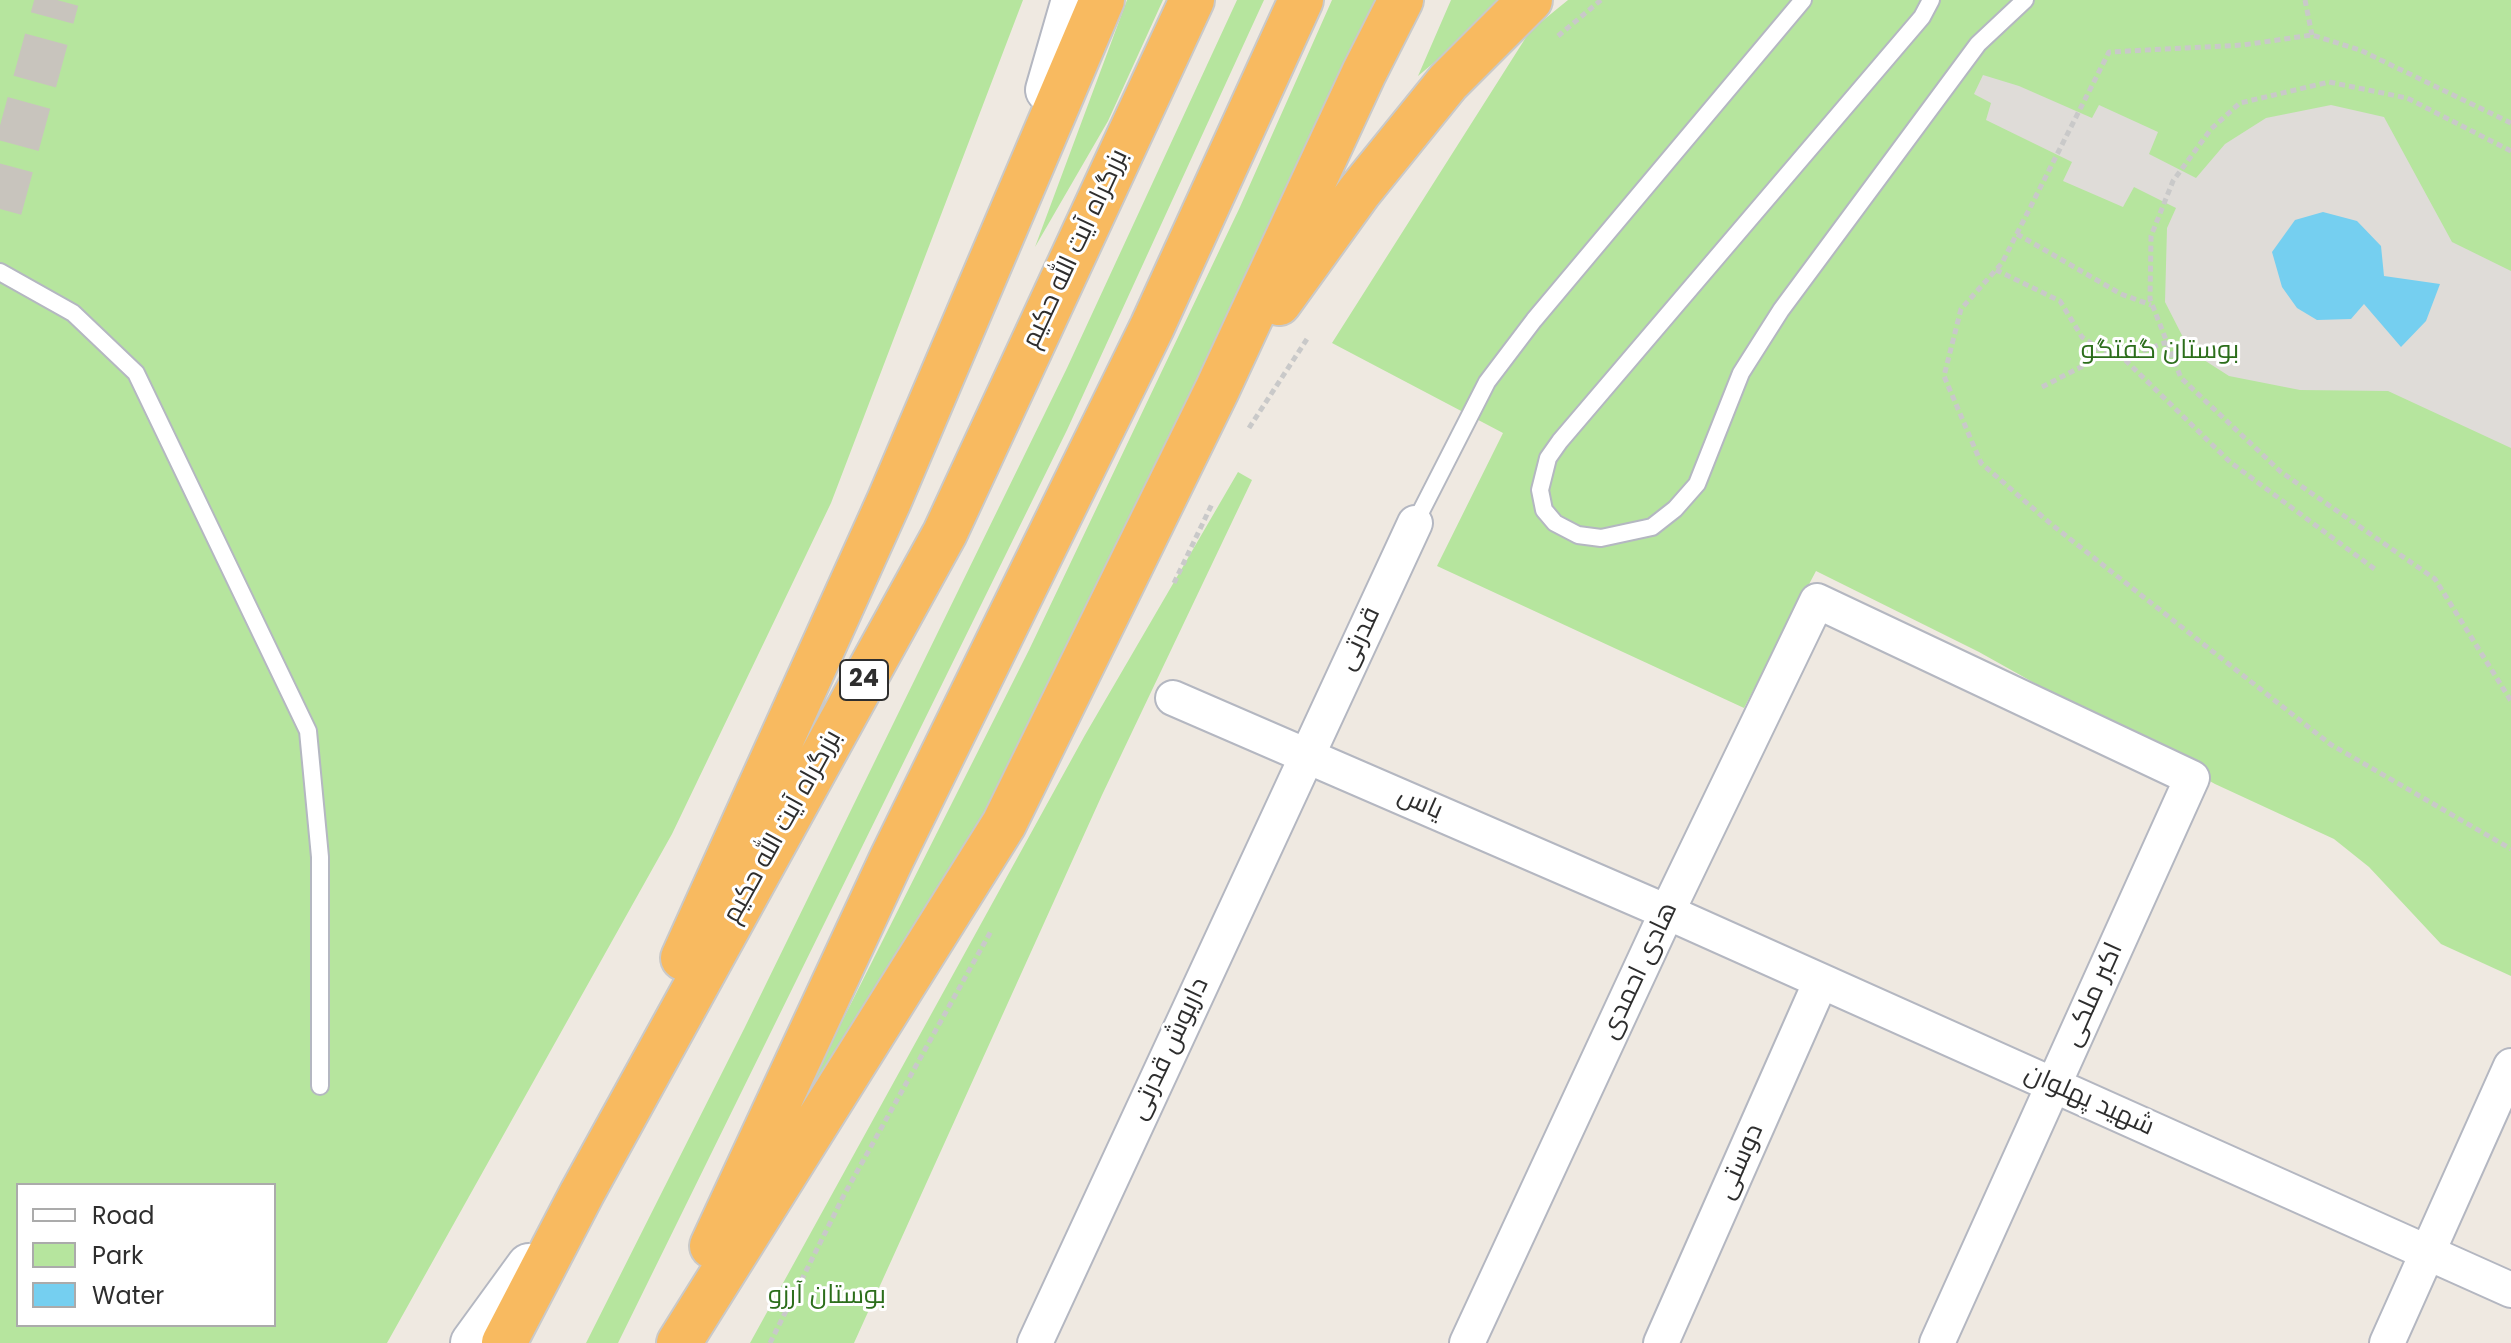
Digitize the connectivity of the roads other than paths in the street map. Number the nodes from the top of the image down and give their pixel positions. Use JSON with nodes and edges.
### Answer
{"nodes":[{"id":1,"x":1074,"y":0,"type":"edge"},
{"id":2,"x":1102,"y":0,"type":"edge"},
{"id":3,"x":1192,"y":0,"type":"edge"},
{"id":4,"x":1301,"y":0,"type":"edge"},
{"id":5,"x":1401,"y":0,"type":"edge"},
{"id":6,"x":1530,"y":0,"type":"edge"},
{"id":7,"x":1803,"y":0,"type":"edge"},
{"id":8,"x":1931,"y":0,"type":"edge"},
{"id":9,"x":2025,"y":0,"type":"edge"},
{"id":10,"x":1014,"y":209,"type":"junction"},
{"id":11,"x":0,"y":272,"type":"edge"},
{"id":12,"x":1217,"y":390,"type":"junction"},
{"id":13,"x":1415,"y":523,"type":"joint"},
{"id":14,"x":1173,"y":698,"type":"dead end"},
{"id":15,"x":1306,"y":754,"type":"junction"},
{"id":16,"x":2192,"y":778,"type":"joint"},
{"id":17,"x":1667,"y":912,"type":"junction"},
{"id":18,"x":1821,"y":981,"type":"junction"},
{"id":19,"x":2511,"y":1066,"type":"edge"},
{"id":20,"x":2053,"y":1085,"type":"junction"},
{"id":21,"x":320,"y":1086,"type":"dead end"},
{"id":22,"x":582,"y":1193,"type":"junction"},
{"id":23,"x":2428,"y":1253,"type":"junction"},
{"id":24,"x":2511,"y":1290,"type":"edge"},
{"id":25,"x":473,"y":1343,"type":"edge"},
{"id":26,"x":504,"y":1343,"type":"edge"},
{"id":27,"x":667,"y":1343,"type":"edge"},
{"id":28,"x":679,"y":1343,"type":"edge"},
{"id":29,"x":1035,"y":1343,"type":"edge"},
{"id":30,"x":1467,"y":1343,"type":"edge"},
{"id":31,"x":1661,"y":1343,"type":"edge"},
{"id":32,"x":1937,"y":1343,"type":"edge"},
{"id":33,"x":2387,"y":1343,"type":"edge"}],
"edges":[{"from":1,"to":10,"type":"main road"},
{"from":2,"to":10,"type":"highway"},
{"from":3,"to":22,"type":"highway","name":"بزرگراه آیت الله حکیم","number":"24"},
{"from":4,"to":27,"type":"highway"},
{"from":5,"to":12,"type":"highway"},
{"from":6,"to":12,"type":"highway"},
{"from":7,"to":13,"type":"lane"},
{"from":8,"to":9,"type":"lane"},
{"from":10,"to":22,"type":"highway"},
{"from":11,"to":21,"type":"lane"},
{"from":12,"to":28,"type":"highway"},
{"from":13,"to":15,"type":"street","name":"قدرتی"},
{"from":14,"to":15,"type":"street","name":"یاس"},
{"from":15,"to":17,"type":"street","name":"یاس"},
{"from":15,"to":29,"type":"street","name":"داریوش قدرتی"},
{"from":16,"to":17,"type":"street","name":"هادی احمدی"},
{"from":16,"to":20,"type":"street","name":"اکبر ملکی"},
{"from":17,"to":18,"type":"street","name":"شهید پهلوان"},
{"from":17,"to":30,"type":"street","name":"هادی احمدی"},
{"from":18,"to":20,"type":"street","name":"شهید پهلوان"},
{"from":18,"to":31,"type":"street","name":"دوستی"},
{"from":19,"to":23,"type":"street"},
{"from":20,"to":23,"type":"street","name":"شهید پهلوان"},
{"from":20,"to":32,"type":"street","name":"اکبر ملکی"},
{"from":22,"to":25,"type":"main road"},
{"from":22,"to":26,"type":"highway","name":"بزرگراه آیت الله حکیم","number":"24"},
{"from":23,"to":24,"type":"street","name":"شهید پهلوان"},
{"from":23,"to":33,"type":"street"}]}
